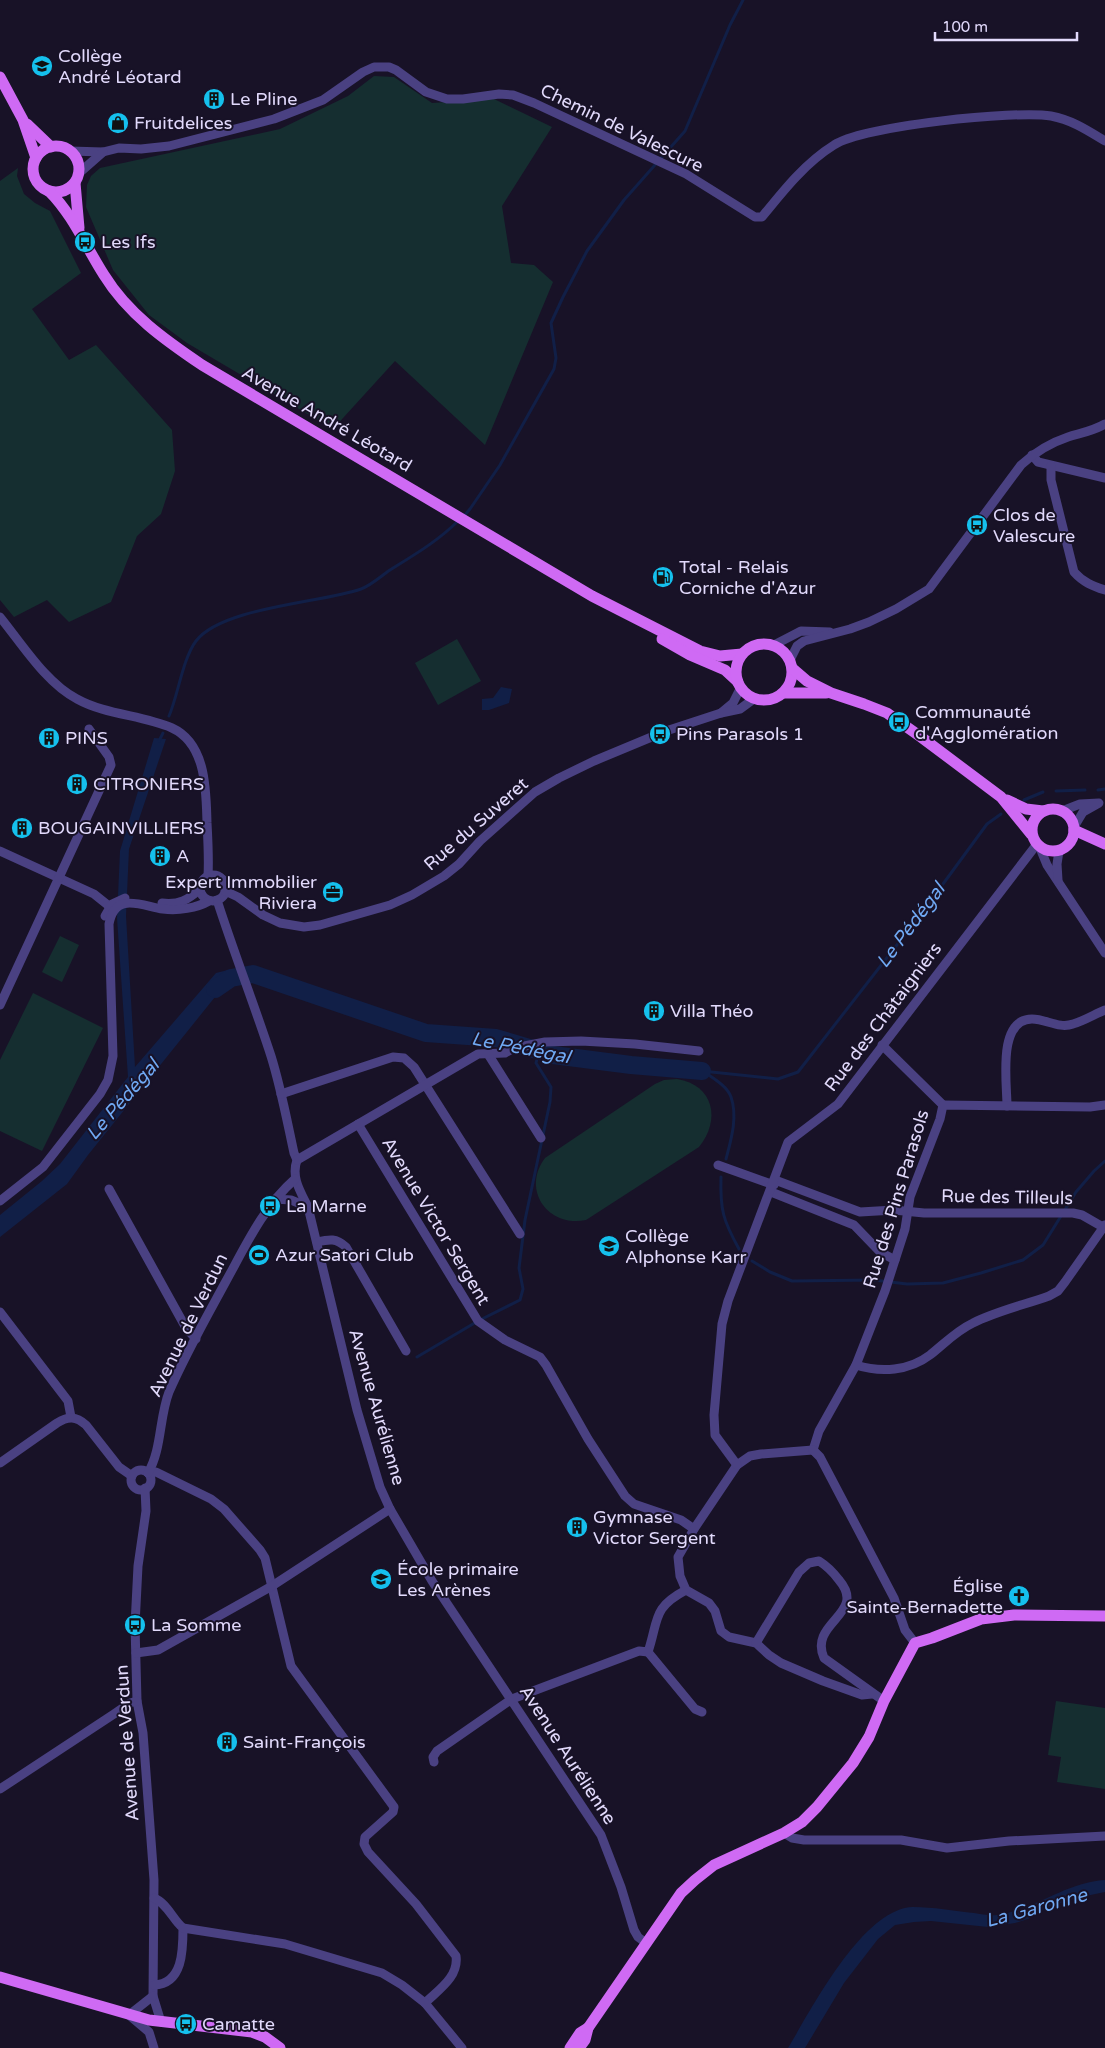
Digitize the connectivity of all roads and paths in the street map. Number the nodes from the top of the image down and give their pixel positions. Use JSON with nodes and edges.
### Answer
{"nodes":[{"id":1,"x":0,"y":77,"type":"edge"},
{"id":2,"x":23,"y":120,"type":"junction"},
{"id":3,"x":1105,"y":142,"type":"edge"},
{"id":4,"x":51,"y":147,"type":"junction"},
{"id":5,"x":70,"y":151,"type":"junction"},
{"id":6,"x":103,"y":152,"type":"junction"},
{"id":7,"x":36,"y":158,"type":"junction"},
{"id":8,"x":76,"y":178,"type":"junction"},
{"id":9,"x":49,"y":191,"type":"junction"},
{"id":10,"x":80,"y":232,"type":"junction"},
{"id":11,"x":1105,"y":424,"type":"edge"},
{"id":12,"x":1032,"y":455,"type":"junction"},
{"id":13,"x":1051,"y":466,"type":"junction"},
{"id":14,"x":1105,"y":478,"type":"edge"},
{"id":15,"x":1105,"y":590,"type":"edge"},
{"id":16,"x":592,"y":596,"type":"junction"},
{"id":17,"x":0,"y":617,"type":"edge"},
{"id":18,"x":836,"y":632,"type":"junction"},
{"id":19,"x":774,"y":645,"type":"junction"},
{"id":20,"x":742,"y":654,"type":"junction"},
{"id":21,"x":791,"y":665,"type":"junction"},
{"id":22,"x":739,"y":685,"type":"junction"},
{"id":23,"x":782,"y":693,"type":"junction"},
{"id":24,"x":831,"y":694,"type":"junction"},
{"id":25,"x":755,"y":698,"type":"junction"},
{"id":26,"x":721,"y":713,"type":"junction"},
{"id":27,"x":89,"y":730,"type":"dead end"},
{"id":28,"x":1001,"y":797,"type":"junction"},
{"id":29,"x":1102,"y":803,"type":"edge"},
{"id":30,"x":1043,"y":811,"type":"junction"},
{"id":31,"x":1062,"y":811,"type":"junction"},
{"id":32,"x":1074,"y":829,"type":"junction"},
{"id":33,"x":1036,"y":842,"type":"junction"},
{"id":34,"x":1070,"y":843,"type":"junction"},
{"id":35,"x":1103,"y":844,"type":"edge"},
{"id":36,"x":1059,"y":850,"type":"junction"},
{"id":37,"x":0,"y":851,"type":"edge"},
{"id":38,"x":208,"y":876,"type":"junction"},
{"id":39,"x":58,"y":879,"type":"junction"},
{"id":40,"x":1058,"y":880,"type":"junction"},
{"id":41,"x":200,"y":889,"type":"junction"},
{"id":42,"x":225,"y":891,"type":"junction"},
{"id":43,"x":213,"y":900,"type":"junction"},
{"id":44,"x":149,"y":903,"type":"junction"},
{"id":45,"x":114,"y":905,"type":"junction"},
{"id":46,"x":1105,"y":953,"type":"edge"},
{"id":47,"x":0,"y":1005,"type":"edge"},
{"id":48,"x":1105,"y":1010,"type":"edge"},
{"id":49,"x":882,"y":1045,"type":"junction"},
{"id":50,"x":698,"y":1052,"type":"dead end"},
{"id":51,"x":488,"y":1054,"type":"junction"},
{"id":52,"x":425,"y":1084,"type":"junction"},
{"id":53,"x":281,"y":1094,"type":"junction"},
{"id":54,"x":1105,"y":1104,"type":"edge"},
{"id":55,"x":943,"y":1105,"type":"junction"},
{"id":56,"x":1007,"y":1106,"type":"junction"},
{"id":57,"x":358,"y":1124,"type":"junction"},
{"id":58,"x":541,"y":1138,"type":"dead end"},
{"id":59,"x":297,"y":1160,"type":"junction"},
{"id":60,"x":718,"y":1165,"type":"dead end"},
{"id":61,"x":294,"y":1179,"type":"junction"},
{"id":62,"x":773,"y":1186,"type":"junction"},
{"id":63,"x":109,"y":1189,"type":"dead end"},
{"id":64,"x":0,"y":1195,"type":"edge"},
{"id":65,"x":275,"y":1199,"type":"junction"},
{"id":66,"x":0,"y":1201,"type":"edge"},
{"id":67,"x":308,"y":1206,"type":"junction"},
{"id":68,"x":860,"y":1212,"type":"junction"},
{"id":69,"x":908,"y":1212,"type":"junction"},
{"id":70,"x":854,"y":1225,"type":"junction"},
{"id":71,"x":1104,"y":1226,"type":"edge"},
{"id":72,"x":520,"y":1234,"type":"dead end"},
{"id":73,"x":317,"y":1242,"type":"junction"},
{"id":74,"x":895,"y":1260,"type":"junction"},
{"id":75,"x":0,"y":1312,"type":"edge"},
{"id":76,"x":196,"y":1339,"type":"junction"},
{"id":77,"x":406,"y":1351,"type":"dead end"},
{"id":78,"x":856,"y":1365,"type":"junction"},
{"id":79,"x":72,"y":1418,"type":"junction"},
{"id":80,"x":813,"y":1450,"type":"junction"},
{"id":81,"x":0,"y":1463,"type":"edge"},
{"id":82,"x":737,"y":1465,"type":"junction"},
{"id":83,"x":148,"y":1473,"type":"junction"},
{"id":84,"x":132,"y":1476,"type":"junction"},
{"id":85,"x":145,"y":1488,"type":"junction"},
{"id":86,"x":390,"y":1509,"type":"junction"},
{"id":87,"x":694,"y":1528,"type":"junction"},
{"id":88,"x":272,"y":1586,"type":"junction"},
{"id":89,"x":686,"y":1590,"type":"junction"},
{"id":90,"x":1105,"y":1616,"type":"edge"},
{"id":91,"x":756,"y":1643,"type":"junction"},
{"id":92,"x":915,"y":1643,"type":"junction"},
{"id":93,"x":648,"y":1652,"type":"junction"},
{"id":94,"x":136,"y":1653,"type":"junction"},
{"id":95,"x":872,"y":1694,"type":"junction"},
{"id":96,"x":512,"y":1699,"type":"junction"},
{"id":97,"x":137,"y":1701,"type":"junction"},
{"id":98,"x":884,"y":1701,"type":"junction"},
{"id":99,"x":702,"y":1712,"type":"dead end"},
{"id":100,"x":434,"y":1762,"type":"dead end"},
{"id":101,"x":0,"y":1789,"type":"edge"},
{"id":102,"x":784,"y":1833,"type":"junction"},
{"id":103,"x":1105,"y":1836,"type":"edge"},
{"id":104,"x":154,"y":1898,"type":"junction"},
{"id":105,"x":184,"y":1928,"type":"junction"},
{"id":106,"x":646,"y":1943,"type":"junction"},
{"id":107,"x":0,"y":1977,"type":"edge"},
{"id":108,"x":154,"y":1985,"type":"junction"},
{"id":109,"x":153,"y":1996,"type":"junction"},
{"id":110,"x":425,"y":2003,"type":"junction"},
{"id":111,"x":129,"y":2015,"type":"junction"},
{"id":112,"x":160,"y":2022,"type":"junction"},
{"id":113,"x":585,"y":2039,"type":"edge"},
{"id":114,"x":154,"y":2048,"type":"edge"},
{"id":115,"x":280,"y":2048,"type":"edge"},
{"id":116,"x":462,"y":2048,"type":"edge"},
{"id":117,"x":570,"y":2048,"type":"edge"}],
"edges":[{"from":1,"to":2,"type":"main road"},
{"from":2,"to":4,"type":"main road"},
{"from":2,"to":7,"type":"main road"},
{"from":3,"to":6,"type":"street","name":"Chemin de Valescure"},
{"from":4,"to":5,"type":"main road"},
{"from":4,"to":7,"type":"main road"},
{"from":5,"to":6,"type":"street","name":"Chemin de Valescure"},
{"from":5,"to":8,"type":"main road"},
{"from":6,"to":8,"type":"street"},
{"from":7,"to":9,"type":"main road"},
{"from":8,"to":9,"type":"main road"},
{"from":8,"to":10,"type":"main road","name":"Avenue André Léotard"},
{"from":9,"to":10,"type":"main road","name":"Avenue André Léotard"},
{"from":10,"to":16,"type":"main road","name":"Avenue André Léotard"},
{"from":11,"to":12,"type":"street"},
{"from":12,"to":13,"type":"street"},
{"from":12,"to":18,"type":"street"},
{"from":13,"to":14,"type":"street"},
{"from":13,"to":15,"type":"street"},
{"from":16,"to":20,"type":"main road","name":"Avenue André Léotard"},
{"from":16,"to":22,"type":"main road","name":"Avenue André Léotard"},
{"from":17,"to":38,"type":"street"},
{"from":18,"to":19,"type":"street"},
{"from":18,"to":21,"type":"street"},
{"from":19,"to":20,"type":"main road"},
{"from":19,"to":21,"type":"main road"},
{"from":20,"to":22,"type":"main road"},
{"from":21,"to":23,"type":"main road"},
{"from":21,"to":24,"type":"main road"},
{"from":22,"to":25,"type":"main road"},
{"from":22,"to":26,"type":"street"},
{"from":23,"to":24,"type":"main road"},
{"from":23,"to":25,"type":"main road"},
{"from":24,"to":28,"type":"main road"},
{"from":25,"to":26,"type":"street","name":"Rue du Suveret"},
{"from":26,"to":42,"type":"street","name":"Rue du Suveret"},
{"from":27,"to":39,"type":"street"},
{"from":28,"to":30,"type":"main road"},
{"from":28,"to":33,"type":"main road"},
{"from":29,"to":31,"type":"street"},
{"from":29,"to":32,"type":"street"},
{"from":30,"to":31,"type":"main road"},
{"from":30,"to":33,"type":"main road"},
{"from":31,"to":32,"type":"main road"},
{"from":32,"to":34,"type":"main road"},
{"from":32,"to":35,"type":"main road"},
{"from":33,"to":36,"type":"main road"},
{"from":33,"to":40,"type":"street"},
{"from":33,"to":49,"type":"street","name":"Rue des Châtaigniers"},
{"from":34,"to":35,"type":"main road"},
{"from":34,"to":36,"type":"main road"},
{"from":36,"to":40,"type":"street"},
{"from":37,"to":39,"type":"street"},
{"from":38,"to":41,"type":"street"},
{"from":38,"to":42,"type":"street"},
{"from":39,"to":45,"type":"street"},
{"from":39,"to":47,"type":"street"},
{"from":40,"to":46,"type":"street"},
{"from":41,"to":43,"type":"street"},
{"from":41,"to":44,"type":"street"},
{"from":42,"to":43,"type":"street"},
{"from":43,"to":44,"type":"street"},
{"from":43,"to":53,"type":"street"},
{"from":44,"to":45,"type":"street"},
{"from":45,"to":64,"type":"street"},
{"from":45,"to":66,"type":"street"},
{"from":48,"to":56,"type":"street"},
{"from":49,"to":55,"type":"street"},
{"from":49,"to":62,"type":"street","name":"Rue des Châtaigniers"},
{"from":50,"to":51,"type":"street"},
{"from":51,"to":52,"type":"street"},
{"from":51,"to":58,"type":"street"},
{"from":52,"to":53,"type":"street"},
{"from":52,"to":57,"type":"street"},
{"from":52,"to":72,"type":"street"},
{"from":53,"to":59,"type":"street"},
{"from":54,"to":56,"type":"street","name":"Rue des Pins Parasols"},
{"from":55,"to":56,"type":"street","name":"Rue des Pins Parasols"},
{"from":55,"to":69,"type":"street","name":"Rue des Pins Parasols"},
{"from":57,"to":59,"type":"street"},
{"from":57,"to":87,"type":"street","name":"Avenue Victor Sergent"},
{"from":59,"to":61,"type":"street"},
{"from":60,"to":62,"type":"street"},
{"from":61,"to":65,"type":"street","name":"Avenue de Verdun"},
{"from":61,"to":67,"type":"street","name":"Avenue Aurélienne"},
{"from":62,"to":68,"type":"street"},
{"from":62,"to":70,"type":"street"},
{"from":62,"to":82,"type":"street","name":"Rue des Châtaigniers"},
{"from":63,"to":76,"type":"street"},
{"from":65,"to":67,"type":"street"},
{"from":65,"to":76,"type":"street","name":"Avenue de Verdun"},
{"from":67,"to":73,"type":"street","name":"Avenue Aurélienne"},
{"from":68,"to":69,"type":"street","name":"Rue des Tilleuls"},
{"from":68,"to":70,"type":"street"},
{"from":69,"to":71,"type":"street","name":"Rue des Tilleuls"},
{"from":69,"to":74,"type":"street","name":"Rue des Pins Parasols"},
{"from":70,"to":74,"type":"street"},
{"from":71,"to":78,"type":"street"},
{"from":73,"to":77,"type":"street"},
{"from":73,"to":86,"type":"street","name":"Avenue Aurélienne"},
{"from":74,"to":78,"type":"street","name":"Rue des Pins Parasols"},
{"from":75,"to":79,"type":"street"},
{"from":76,"to":83,"type":"street","name":"Avenue de Verdun"},
{"from":78,"to":80,"type":"street","name":"Rue des Pins Parasols"},
{"from":79,"to":81,"type":"street"},
{"from":79,"to":84,"type":"street"},
{"from":80,"to":82,"type":"street"},
{"from":80,"to":92,"type":"street"},
{"from":82,"to":87,"type":"street"},
{"from":83,"to":84,"type":"street"},
{"from":83,"to":85,"type":"street"},
{"from":83,"to":88,"type":"street"},
{"from":84,"to":85,"type":"street"},
{"from":85,"to":94,"type":"street","name":"Avenue de Verdun"},
{"from":86,"to":88,"type":"street"},
{"from":86,"to":96,"type":"street","name":"Avenue Aurélienne"},
{"from":87,"to":89,"type":"street"},
{"from":88,"to":94,"type":"street"},
{"from":88,"to":110,"type":"street"},
{"from":89,"to":91,"type":"street"},
{"from":89,"to":93,"type":"street"},
{"from":90,"to":92,"type":"main road"},
{"from":91,"to":95,"type":"street"},
{"from":91,"to":95,"type":"street"},
{"from":92,"to":98,"type":"main road"},
{"from":93,"to":96,"type":"street"},
{"from":93,"to":99,"type":"street"},
{"from":94,"to":97,"type":"street","name":"Avenue de Verdun"},
{"from":95,"to":98,"type":"street"},
{"from":96,"to":100,"type":"street"},
{"from":96,"to":106,"type":"street","name":"Avenue Aurélienne"},
{"from":97,"to":101,"type":"street"},
{"from":97,"to":104,"type":"street","name":"Avenue de Verdun"},
{"from":98,"to":102,"type":"main road"},
{"from":102,"to":103,"type":"street"},
{"from":102,"to":106,"type":"main road"},
{"from":104,"to":105,"type":"street"},
{"from":104,"to":108,"type":"street","name":"Avenue de Verdun"},
{"from":105,"to":108,"type":"street"},
{"from":105,"to":110,"type":"street"},
{"from":106,"to":113,"type":"main road"},
{"from":107,"to":111,"type":"main road"},
{"from":108,"to":109,"type":"street","name":"Avenue de Verdun"},
{"from":109,"to":111,"type":"street"},
{"from":109,"to":112,"type":"street","name":"Avenue de Verdun"},
{"from":110,"to":116,"type":"street"},
{"from":111,"to":112,"type":"main road"},
{"from":111,"to":114,"type":"street"},
{"from":112,"to":115,"type":"main road"},
{"from":113,"to":117,"type":"main road"}]}
